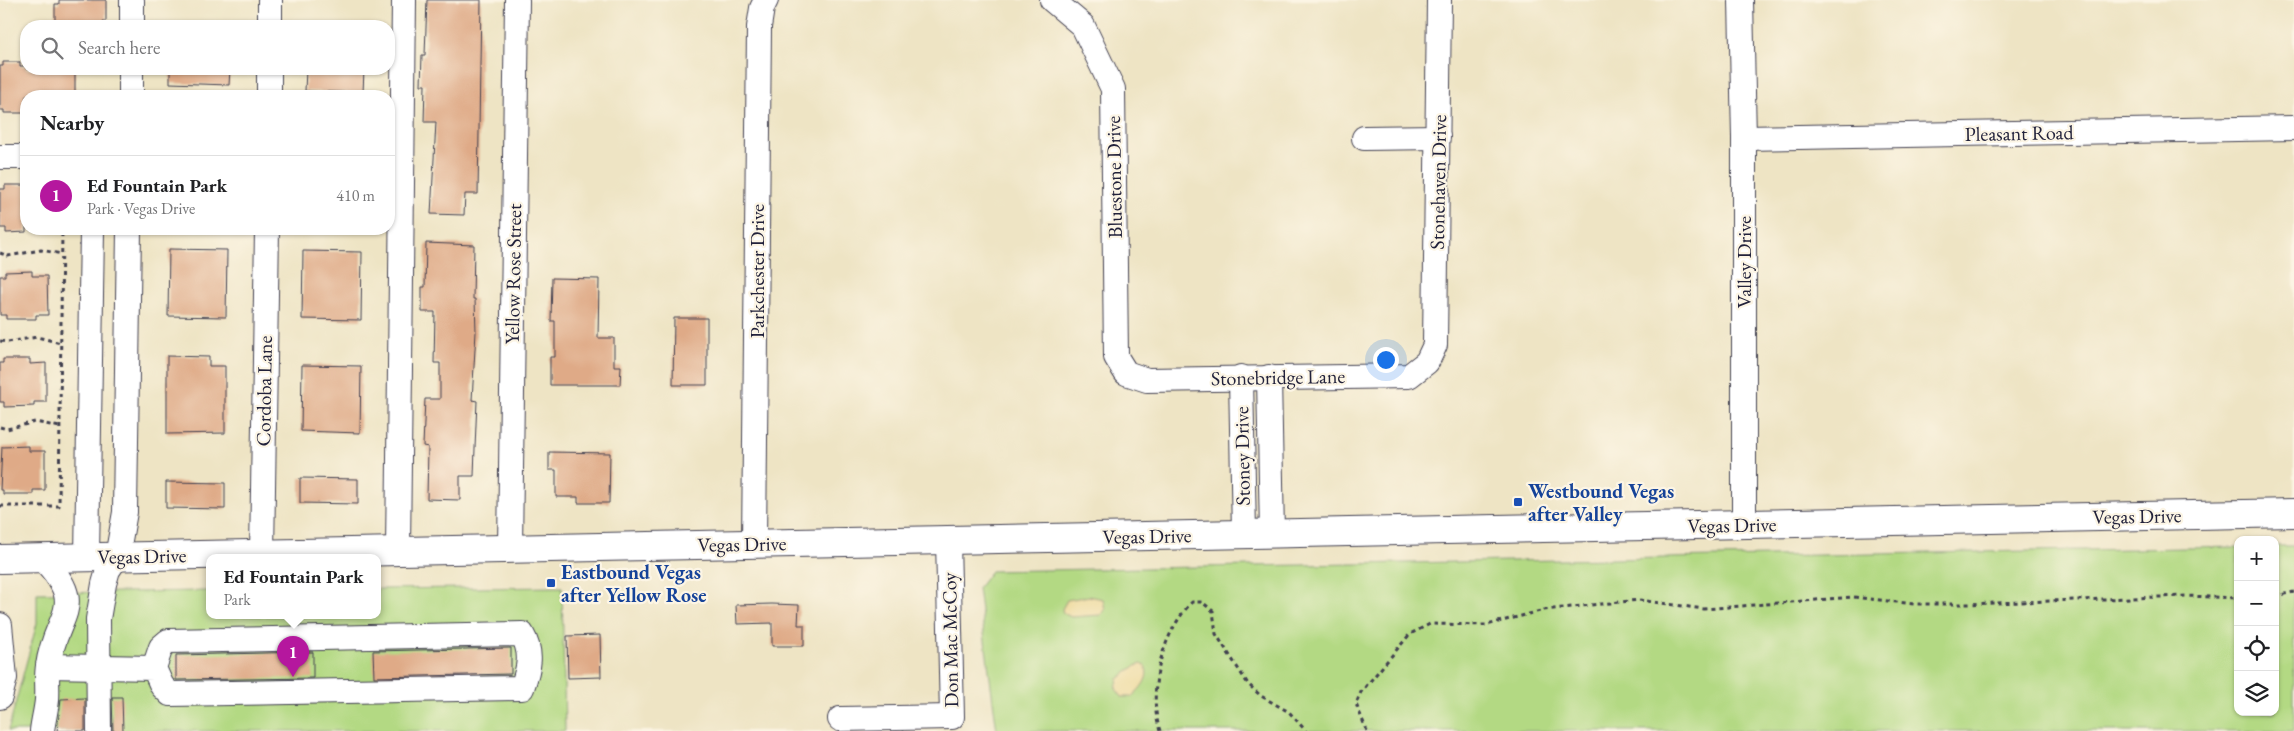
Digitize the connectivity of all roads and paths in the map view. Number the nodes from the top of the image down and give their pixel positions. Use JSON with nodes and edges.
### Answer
{"nodes":[{"id":1,"x":132,"y":0,"type":"edge"},
{"id":2,"x":270,"y":0,"type":"edge"},
{"id":3,"x":404,"y":0,"type":"edge"},
{"id":4,"x":517,"y":0,"type":"edge"},
{"id":5,"x":766,"y":0,"type":"edge"},
{"id":6,"x":1052,"y":0,"type":"edge"},
{"id":7,"x":1439,"y":0,"type":"edge"},
{"id":8,"x":1740,"y":0,"type":"edge"},
{"id":9,"x":132,"y":20,"type":"edge"},
{"id":10,"x":270,"y":20,"type":"edge"},
{"id":11,"x":131,"y":75,"type":"edge"},
{"id":12,"x":269,"y":75,"type":"edge"},
{"id":13,"x":131,"y":90,"type":"edge"},
{"id":14,"x":269,"y":90,"type":"edge"},
{"id":15,"x":2294,"y":128,"type":"edge"},
{"id":16,"x":1438,"y":137,"type":"junction"},
{"id":17,"x":1364,"y":138,"type":"dead end"},
{"id":18,"x":1744,"y":138,"type":"junction"},
{"id":19,"x":0,"y":157,"type":"edge"},
{"id":20,"x":20,"y":157,"type":"edge"},
{"id":21,"x":62,"y":235,"type":"edge"},
{"id":22,"x":92,"y":235,"type":"edge"},
{"id":23,"x":129,"y":235,"type":"edge"},
{"id":24,"x":267,"y":235,"type":"edge"},
{"id":25,"x":0,"y":253,"type":"edge"},
{"id":26,"x":62,"y":254,"type":"junction"},
{"id":27,"x":0,"y":341,"type":"edge"},
{"id":28,"x":61,"y":343,"type":"junction"},
{"id":29,"x":1427,"y":362,"type":"joint"},
{"id":30,"x":1126,"y":373,"type":"joint"},
{"id":31,"x":1241,"y":377,"type":"junction"},
{"id":32,"x":1268,"y":377,"type":"junction"},
{"id":33,"x":0,"y":427,"type":"edge"},
{"id":34,"x":60,"y":427,"type":"junction"},
{"id":35,"x":0,"y":506,"type":"edge"},
{"id":36,"x":2294,"y":513,"type":"edge"},
{"id":37,"x":1744,"y":524,"type":"junction"},
{"id":38,"x":1244,"y":534,"type":"junction"},
{"id":39,"x":1272,"y":534,"type":"junction"},
{"id":40,"x":948,"y":540,"type":"junction"},
{"id":41,"x":754,"y":544,"type":"junction"},
{"id":42,"x":510,"y":549,"type":"junction"},
{"id":43,"x":398,"y":551,"type":"junction"},
{"id":44,"x":262,"y":554,"type":"joint"},
{"id":45,"x":206,"y":555,"type":"edge"},
{"id":46,"x":117,"y":557,"type":"junction"},
{"id":47,"x":42,"y":558,"type":"junction"},
{"id":48,"x":87,"y":558,"type":"junction"},
{"id":49,"x":0,"y":559,"type":"edge"},
{"id":50,"x":2294,"y":592,"type":"edge"},
{"id":51,"x":2279,"y":595,"type":"edge"},
{"id":52,"x":2234,"y":598,"type":"edge"},
{"id":53,"x":98,"y":619,"type":"junction"},
{"id":54,"x":63,"y":621,"type":"junction"},
{"id":55,"x":0,"y":625,"type":"edge"},
{"id":56,"x":48,"y":666,"type":"junction"},
{"id":57,"x":154,"y":668,"type":"junction"},
{"id":58,"x":98,"y":669,"type":"junction"},
{"id":59,"x":0,"y":697,"type":"edge"},
{"id":60,"x":840,"y":719,"type":"dead end"},
{"id":61,"x":951,"y":724,"type":"edge"},
{"id":62,"x":42,"y":731,"type":"edge"},
{"id":63,"x":99,"y":731,"type":"edge"},
{"id":64,"x":1160,"y":731,"type":"edge"},
{"id":65,"x":1306,"y":731,"type":"edge"},
{"id":66,"x":1367,"y":731,"type":"edge"}],
"edges":[{"from":1,"to":9,"type":"street"},
{"from":2,"to":10,"type":"street"},
{"from":3,"to":43,"type":"street"},
{"from":4,"to":42,"type":"street","name":"Yellow Rose Street"},
{"from":5,"to":41,"type":"street","name":"Parkchester Drive"},
{"from":6,"to":30,"type":"street","name":"Bluestone Drive"},
{"from":7,"to":16,"type":"street","name":"Stonehaven Drive"},
{"from":8,"to":18,"type":"street","name":"Valley Drive"},
{"from":11,"to":13,"type":"street"},
{"from":12,"to":14,"type":"street"},
{"from":15,"to":18,"type":"street","name":"Pleasant Road"},
{"from":16,"to":17,"type":"street"},
{"from":16,"to":29,"type":"street","name":"Stonehaven Drive"},
{"from":18,"to":37,"type":"street","name":"Valley Drive"},
{"from":19,"to":20,"type":"street"},
{"from":21,"to":26,"type":"path"},
{"from":22,"to":48,"type":"street"},
{"from":23,"to":46,"type":"street"},
{"from":24,"to":44,"type":"street","name":"Cordoba Lane"},
{"from":25,"to":26,"type":"path"},
{"from":26,"to":28,"type":"path"},
{"from":27,"to":28,"type":"path"},
{"from":28,"to":34,"type":"path"},
{"from":29,"to":32,"type":"street","name":"Stonebridge Lane"},
{"from":30,"to":31,"type":"street","name":"Stonebridge Lane"},
{"from":31,"to":32,"type":"street","name":"Stonebridge Lane"},
{"from":31,"to":38,"type":"street","name":"Stoney Drive"},
{"from":32,"to":39,"type":"street","name":"Stoney Drive"},
{"from":33,"to":34,"type":"path"},
{"from":34,"to":35,"type":"path"},
{"from":36,"to":37,"type":"main road","name":"Vegas Drive"},
{"from":37,"to":39,"type":"main road","name":"Vegas Drive"},
{"from":38,"to":39,"type":"main road","name":"Vegas Drive"},
{"from":38,"to":40,"type":"main road","name":"Vegas Drive"},
{"from":40,"to":41,"type":"main road","name":"Vegas Drive"},
{"from":40,"to":61,"type":"street","name":"Don Mac McCoy"},
{"from":41,"to":42,"type":"main road","name":"Vegas Drive"},
{"from":42,"to":43,"type":"main road","name":"Vegas Drive"},
{"from":43,"to":44,"type":"main road","name":"Vegas Drive"},
{"from":45,"to":46,"type":"main road","name":"Vegas Drive"},
{"from":46,"to":48,"type":"main road","name":"Vegas Drive"},
{"from":46,"to":53,"type":"street"},
{"from":47,"to":48,"type":"main road","name":"Vegas Drive"},
{"from":47,"to":49,"type":"main road","name":"Vegas Drive"},
{"from":47,"to":54,"type":"street"},
{"from":50,"to":51,"type":"path"},
{"from":52,"to":66,"type":"path"},
{"from":53,"to":54,"type":"street"},
{"from":53,"to":58,"type":"street"},
{"from":54,"to":56,"type":"street"},
{"from":55,"to":59,"type":"street"},
{"from":56,"to":58,"type":"street"},
{"from":56,"to":62,"type":"street"},
{"from":57,"to":57,"type":"street"},
{"from":57,"to":58,"type":"street"},
{"from":58,"to":63,"type":"street"},
{"from":60,"to":61,"type":"street","name":"Don Mac McCoy"},
{"from":64,"to":65,"type":"path"}]}
